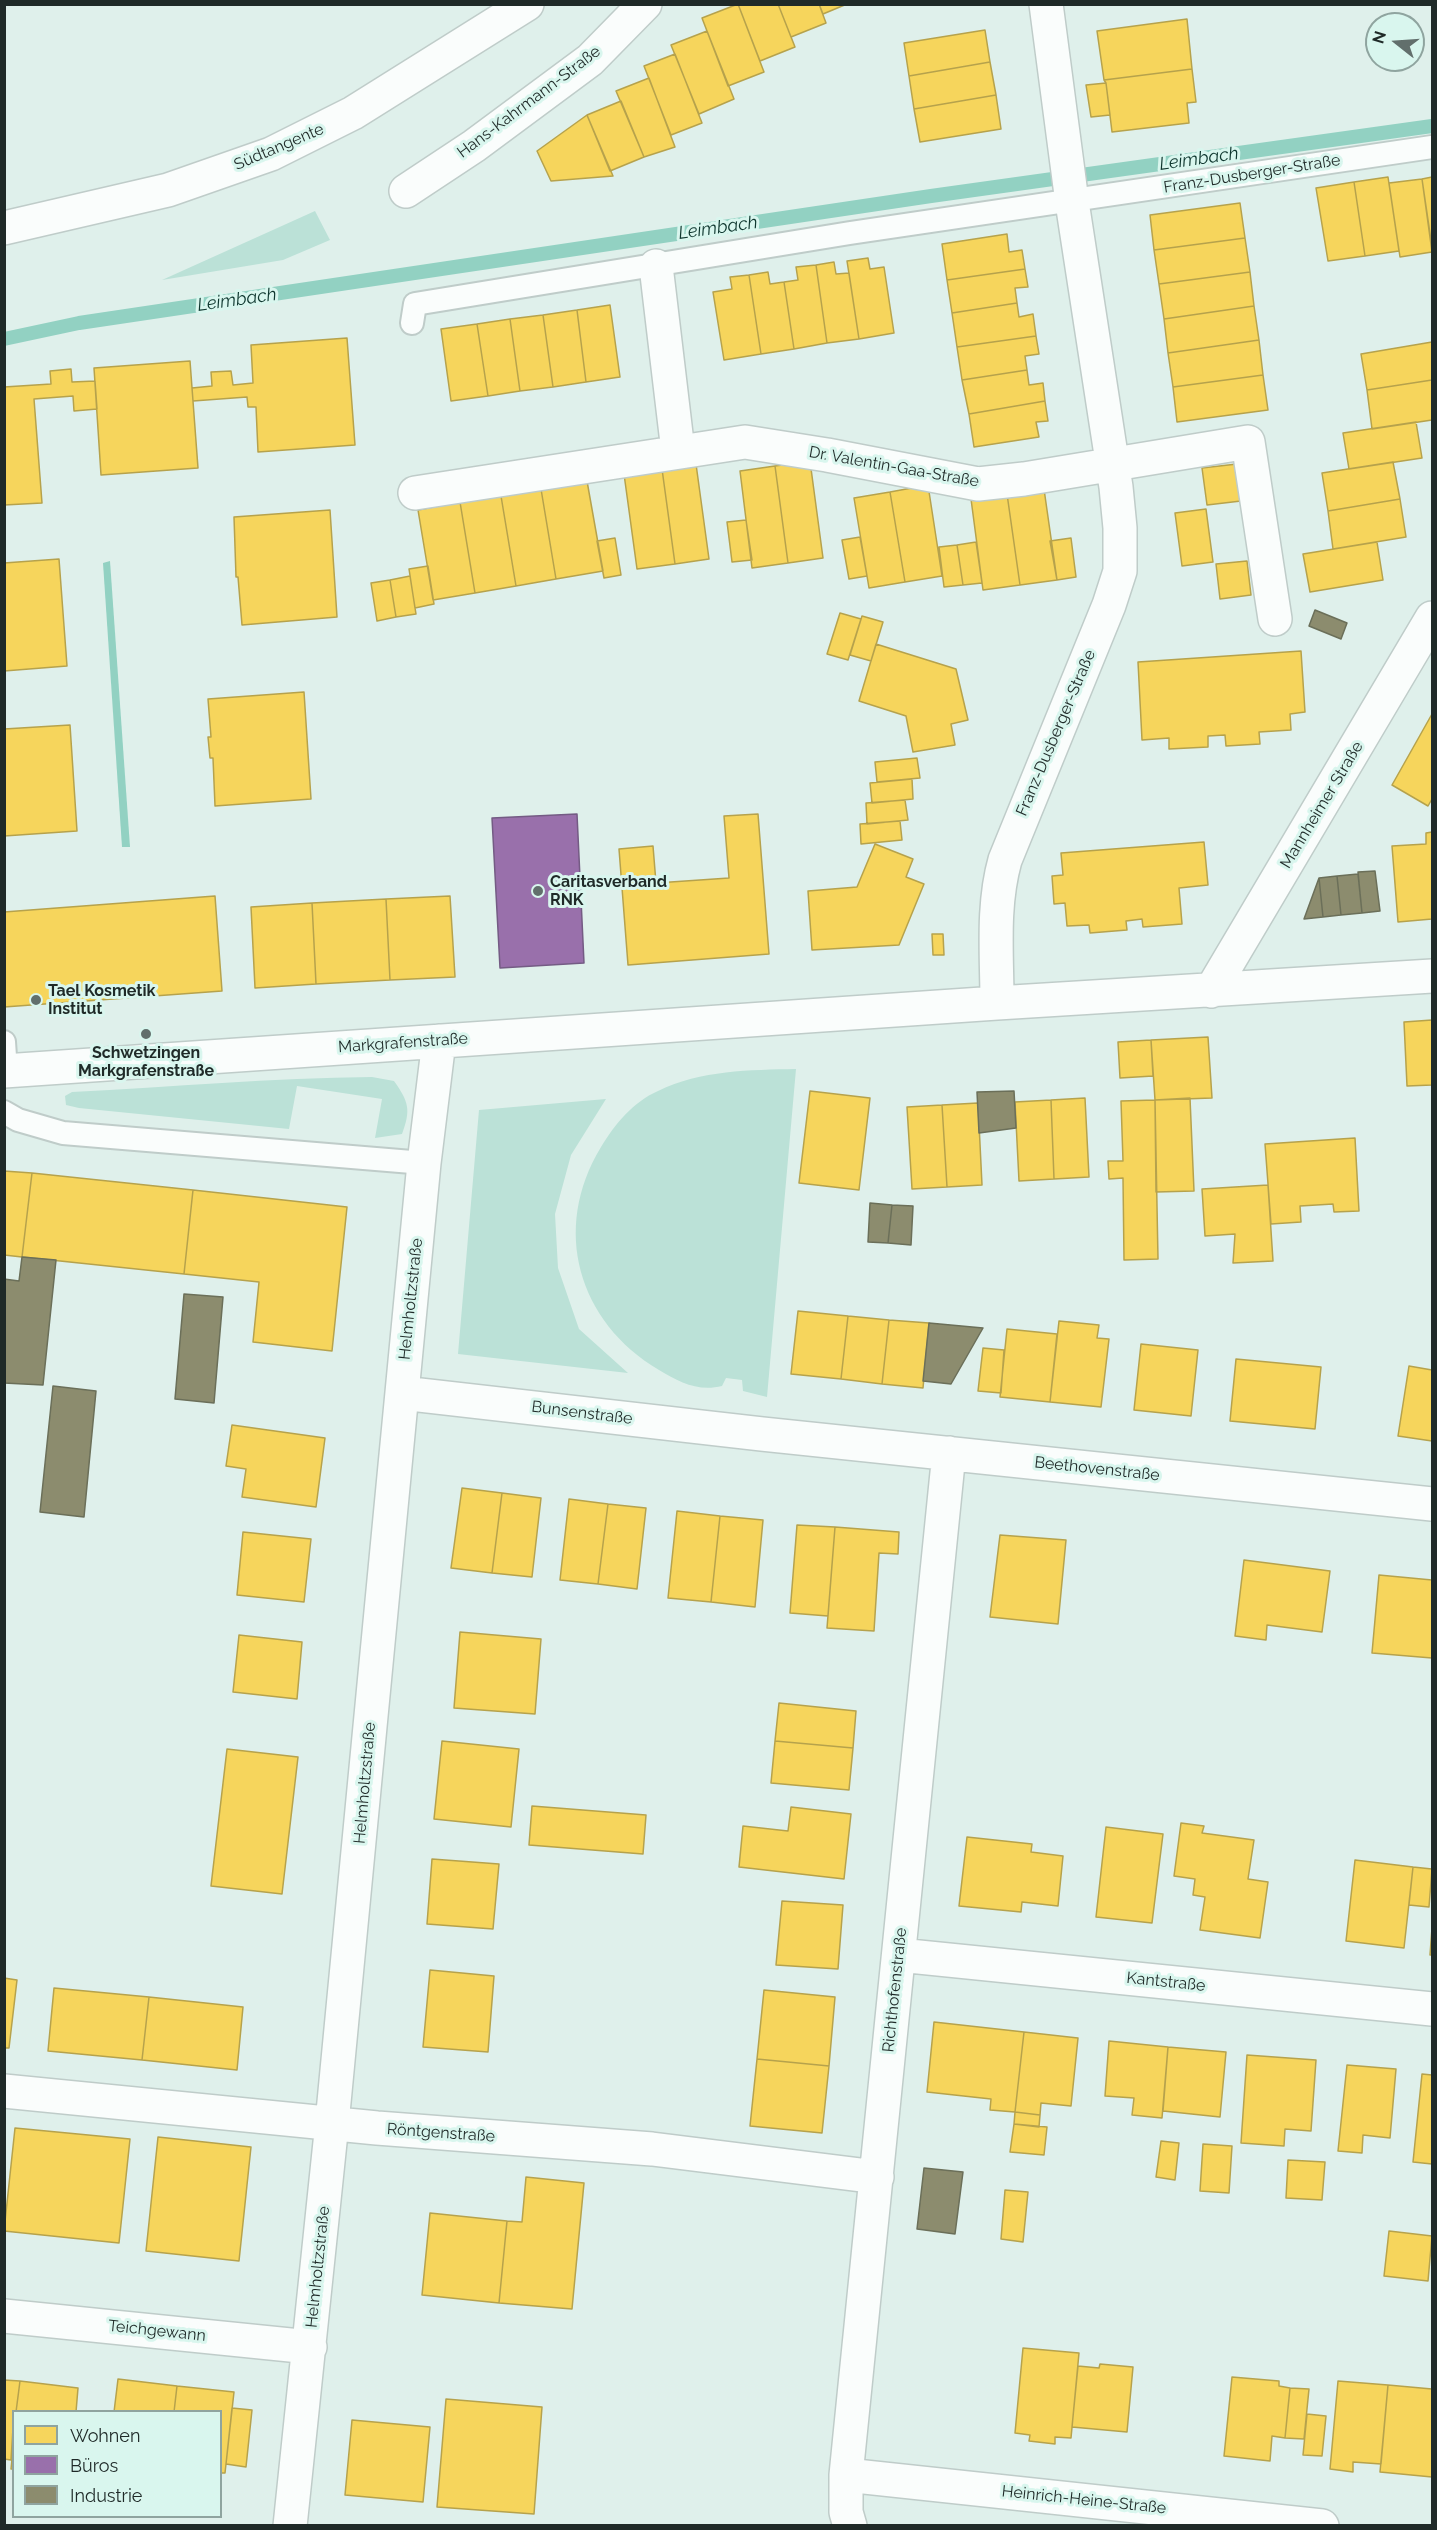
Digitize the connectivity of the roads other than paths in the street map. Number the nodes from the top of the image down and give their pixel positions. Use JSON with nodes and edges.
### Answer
{"nodes":[{"id":1,"x":527,"y":4,"type":"edge"},
{"id":2,"x":645,"y":4,"type":"edge"},
{"id":3,"x":1046,"y":4,"type":"edge"},
{"id":4,"x":1432,"y":147,"type":"edge"},
{"id":5,"x":406,"y":191,"type":"dead end"},
{"id":6,"x":1072,"y":202,"type":"junction"},
{"id":7,"x":4,"y":228,"type":"edge"},
{"id":8,"x":656,"y":266,"type":"junction"},
{"id":9,"x":412,"y":323,"type":"dead end"},
{"id":10,"x":678,"y":450,"type":"junction"},
{"id":11,"x":1111,"y":466,"type":"junction"},
{"id":12,"x":415,"y":493,"type":"dead end"},
{"id":13,"x":1432,"y":618,"type":"edge"},
{"id":14,"x":1275,"y":619,"type":"dead end"},
{"id":15,"x":1432,"y":976,"type":"edge"},
{"id":16,"x":1212,"y":991,"type":"junction"},
{"id":17,"x":997,"y":1003,"type":"junction"},
{"id":18,"x":439,"y":1041,"type":"junction"},
{"id":19,"x":5,"y":1061,"type":"edge"},
{"id":20,"x":4,"y":1112,"type":"edge"},
{"id":21,"x":424,"y":1163,"type":"junction"},
{"id":22,"x":402,"y":1393,"type":"junction"},
{"id":23,"x":762,"y":1434,"type":"joint"},
{"id":24,"x":949,"y":1453,"type":"junction"},
{"id":25,"x":1432,"y":1504,"type":"edge"},
{"id":26,"x":898,"y":1955,"type":"junction"},
{"id":27,"x":1432,"y":2009,"type":"edge"},
{"id":28,"x":4,"y":2091,"type":"edge"},
{"id":29,"x":332,"y":2123,"type":"junction"},
{"id":30,"x":877,"y":2177,"type":"junction"},
{"id":31,"x":4,"y":2316,"type":"edge"},
{"id":32,"x":310,"y":2347,"type":"junction"},
{"id":33,"x":846,"y":2475,"type":"junction"},
{"id":34,"x":290,"y":2526,"type":"edge"},
{"id":35,"x":850,"y":2526,"type":"edge"},
{"id":36,"x":1322,"y":2526,"type":"edge"}],
"edges":[{"from":1,"to":7,"type":"street","name":"Südtangente"},
{"from":2,"to":5,"type":"street","name":"Hans-Kahrmann-Straße"},
{"from":3,"to":6,"type":"street","name":"Franz-Dusberger-Straße"},
{"from":4,"to":6,"type":"lane","name":"Franz-Dusberger-Straße"},
{"from":6,"to":8,"type":"lane"},
{"from":6,"to":11,"type":"street","name":"Franz-Dusberger-Straße"},
{"from":8,"to":9,"type":"lane"},
{"from":8,"to":10,"type":"street"},
{"from":10,"to":11,"type":"street","name":"Dr. Valentin-Gaa-Straße"},
{"from":10,"to":12,"type":"street","name":"Dr. Valentin-Gaa-Straße"},
{"from":11,"to":14,"type":"street"},
{"from":11,"to":17,"type":"street","name":"Franz-Dusberger-Straße"},
{"from":13,"to":16,"type":"street","name":"Mannheimer Straße"},
{"from":15,"to":16,"type":"street"},
{"from":16,"to":17,"type":"street"},
{"from":17,"to":18,"type":"street","name":"Markgrafenstraße"},
{"from":18,"to":19,"type":"street","name":"Markgrafenstraße"},
{"from":18,"to":21,"type":"street","name":"Helmholtzstraße"},
{"from":20,"to":21,"type":"lane"},
{"from":21,"to":22,"type":"street","name":"Helmholtzstraße"},
{"from":22,"to":23,"type":"street","name":"Bunsenstraße"},
{"from":22,"to":29,"type":"street","name":"Helmholtzstraße"},
{"from":23,"to":24,"type":"street","name":"Beethovenstraße"},
{"from":24,"to":25,"type":"street","name":"Beethovenstraße"},
{"from":24,"to":26,"type":"street","name":"Richthofenstraße"},
{"from":26,"to":27,"type":"street","name":"Kantstraße"},
{"from":26,"to":30,"type":"street","name":"Richthofenstraße"},
{"from":28,"to":29,"type":"street","name":"Röntgenstraße"},
{"from":29,"to":30,"type":"street","name":"Röntgenstraße"},
{"from":29,"to":32,"type":"street","name":"Helmholtzstraße"},
{"from":30,"to":33,"type":"street","name":"Richthofenstraße"},
{"from":31,"to":32,"type":"street","name":"Teichgewann"},
{"from":32,"to":34,"type":"street","name":"Helmholtzstraße"},
{"from":33,"to":35,"type":"street","name":"Richthofenstraße"},
{"from":33,"to":36,"type":"street","name":"Heinrich-Heine-Straße"}]}
